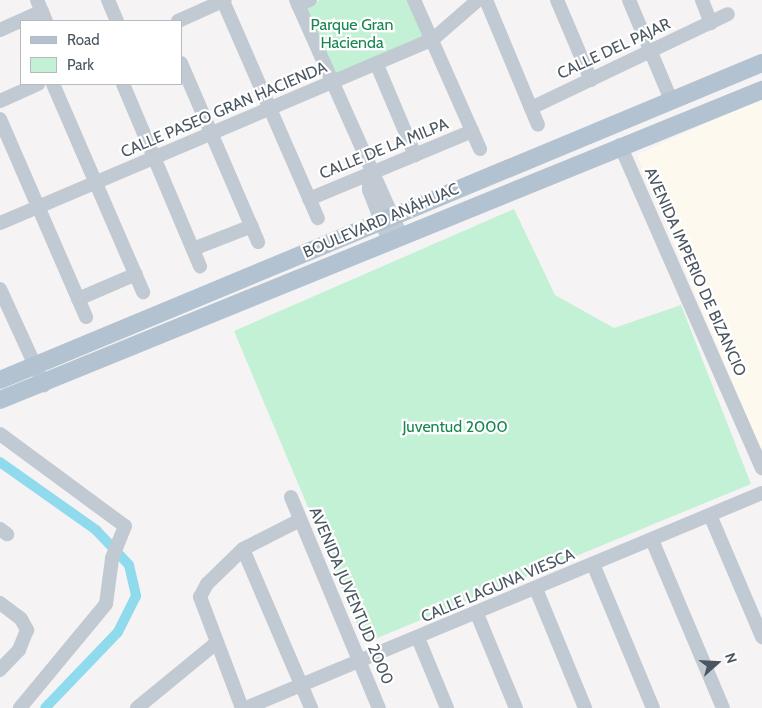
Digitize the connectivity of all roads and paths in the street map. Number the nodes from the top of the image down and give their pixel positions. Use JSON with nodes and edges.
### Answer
{"nodes":[{"id":1,"x":108,"y":0,"type":"edge"},
{"id":2,"x":224,"y":0,"type":"edge"},
{"id":3,"x":414,"y":0,"type":"edge"},
{"id":4,"x":478,"y":0,"type":"edge"},
{"id":5,"x":486,"y":0,"type":"edge"},
{"id":6,"x":557,"y":0,"type":"edge"},
{"id":7,"x":629,"y":0,"type":"edge"},
{"id":8,"x":702,"y":0,"type":"edge"},
{"id":9,"x":301,"y":2,"type":"edge"},
{"id":10,"x":41,"y":11,"type":"edge"},
{"id":11,"x":728,"y":14,"type":"dead end"},
{"id":12,"x":22,"y":20,"type":"edge"},
{"id":13,"x":118,"y":20,"type":"edge"},
{"id":14,"x":180,"y":20,"type":"edge"},
{"id":15,"x":20,"y":21,"type":"edge"},
{"id":16,"x":711,"y":22,"type":"junction"},
{"id":17,"x":0,"y":30,"type":"edge"},
{"id":18,"x":432,"y":40,"type":"junction"},
{"id":19,"x":651,"y":51,"type":"junction"},
{"id":20,"x":762,"y":63,"type":"edge"},
{"id":21,"x":182,"y":65,"type":"edge"},
{"id":22,"x":377,"y":65,"type":"junction"},
{"id":23,"x":590,"y":80,"type":"junction"},
{"id":24,"x":331,"y":84,"type":"junction"},
{"id":25,"x":36,"y":85,"type":"edge"},
{"id":26,"x":53,"y":85,"type":"edge"},
{"id":27,"x":123,"y":85,"type":"edge"},
{"id":28,"x":762,"y":90,"type":"edge"},
{"id":29,"x":672,"y":100,"type":"junction"},
{"id":30,"x":0,"y":101,"type":"edge"},
{"id":31,"x":531,"y":108,"type":"junction"},
{"id":32,"x":270,"y":110,"type":"junction"},
{"id":33,"x":0,"y":119,"type":"edge"},
{"id":34,"x":538,"y":125,"type":"dead end"},
{"id":35,"x":472,"y":131,"type":"junction"},
{"id":36,"x":212,"y":135,"type":"junction"},
{"id":37,"x":620,"y":145,"type":"junction"},
{"id":38,"x":480,"y":149,"type":"dead end"},
{"id":39,"x":414,"y":155,"type":"junction"},
{"id":40,"x":154,"y":159,"type":"junction"},
{"id":41,"x":369,"y":173,"type":"junction"},
{"id":42,"x":96,"y":183,"type":"junction"},
{"id":43,"x":309,"y":198,"type":"junction"},
{"id":44,"x":38,"y":207,"type":"junction"},
{"id":45,"x":318,"y":218,"type":"dead end"},
{"id":46,"x":386,"y":218,"type":"junction"},
{"id":47,"x":0,"y":223,"type":"edge"},
{"id":48,"x":252,"y":226,"type":"junction"},
{"id":49,"x":395,"y":238,"type":"junction"},
{"id":50,"x":258,"y":242,"type":"dead end"},
{"id":51,"x":194,"y":249,"type":"junction"},
{"id":52,"x":200,"y":266,"type":"dead end"},
{"id":53,"x":136,"y":274,"type":"junction"},
{"id":54,"x":0,"y":289,"type":"edge"},
{"id":55,"x":143,"y":292,"type":"dead end"},
{"id":56,"x":78,"y":299,"type":"junction"},
{"id":57,"x":86,"y":317,"type":"dead end"},
{"id":58,"x":35,"y":366,"type":"junction"},
{"id":59,"x":0,"y":380,"type":"edge"},
{"id":60,"x":44,"y":385,"type":"junction"},
{"id":61,"x":0,"y":400,"type":"edge"},
{"id":62,"x":0,"y":434,"type":"edge"},
{"id":63,"x":762,"y":468,"type":"edge"},
{"id":64,"x":762,"y":493,"type":"edge"},
{"id":65,"x":291,"y":497,"type":"dead end"},
{"id":66,"x":710,"y":515,"type":"junction"},
{"id":67,"x":300,"y":520,"type":"junction"},
{"id":68,"x":652,"y":540,"type":"junction"},
{"id":69,"x":243,"y":549,"type":"junction"},
{"id":70,"x":593,"y":564,"type":"junction"},
{"id":71,"x":536,"y":589,"type":"junction"},
{"id":72,"x":0,"y":603,"type":"edge"},
{"id":73,"x":477,"y":614,"type":"junction"},
{"id":74,"x":762,"y":637,"type":"edge"},
{"id":75,"x":418,"y":638,"type":"junction"},
{"id":76,"x":215,"y":644,"type":"junction"},
{"id":77,"x":360,"y":662,"type":"junction"},
{"id":78,"x":0,"y":670,"type":"edge"},
{"id":79,"x":302,"y":685,"type":"junction"},
{"id":80,"x":20,"y":708,"type":"edge"},
{"id":81,"x":137,"y":708,"type":"edge"},
{"id":82,"x":242,"y":708,"type":"edge"},
{"id":83,"x":246,"y":708,"type":"edge"},
{"id":84,"x":312,"y":708,"type":"edge"},
{"id":85,"x":378,"y":708,"type":"edge"},
{"id":86,"x":447,"y":708,"type":"edge"},
{"id":87,"x":516,"y":708,"type":"edge"},
{"id":88,"x":585,"y":708,"type":"edge"},
{"id":89,"x":653,"y":708,"type":"edge"},
{"id":90,"x":723,"y":708,"type":"edge"}],
"edges":[{"from":1,"to":13,"type":"street"},
{"from":2,"to":14,"type":"street"},
{"from":2,"to":32,"type":"street"},
{"from":3,"to":18,"type":"street"},
{"from":4,"to":18,"type":"street","name":"CALLE PASEO GRAN HACIENDA"},
{"from":5,"to":31,"type":"street"},
{"from":6,"to":23,"type":"street"},
{"from":7,"to":19,"type":"street"},
{"from":8,"to":16,"type":"street"},
{"from":9,"to":24,"type":"street"},
{"from":10,"to":12,"type":"street"},
{"from":11,"to":16,"type":"street","name":"CALLE DEL PAJAR"},
{"from":15,"to":17,"type":"street"},
{"from":16,"to":19,"type":"street","name":"CALLE DEL PAJAR"},
{"from":18,"to":22,"type":"street","name":"CALLE PASEO GRAN HACIENDA"},
{"from":18,"to":35,"type":"street"},
{"from":19,"to":23,"type":"street","name":"CALLE DEL PAJAR"},
{"from":19,"to":29,"type":"street"},
{"from":20,"to":29,"type":"main road","name":"BOULEVARD ANÁHUAC"},
{"from":21,"to":36,"type":"street"},
{"from":22,"to":24,"type":"street","name":"CALLE PASEO GRAN HACIENDA"},
{"from":22,"to":39,"type":"street"},
{"from":23,"to":31,"type":"street","name":"CALLE DEL PAJAR"},
{"from":24,"to":32,"type":"street","name":"CALLE PASEO GRAN HACIENDA"},
{"from":24,"to":41,"type":"street"},
{"from":25,"to":30,"type":"street"},
{"from":26,"to":42,"type":"street"},
{"from":27,"to":40,"type":"street"},
{"from":28,"to":37,"type":"main road","name":"BOULEVARD ANÁHUAC"},
{"from":29,"to":37,"type":"main road"},
{"from":29,"to":46,"type":"main road","name":"BOULEVARD ANÁHUAC"},
{"from":31,"to":34,"type":"street"},
{"from":32,"to":36,"type":"street","name":"CALLE PASEO GRAN HACIENDA"},
{"from":32,"to":43,"type":"street"},
{"from":33,"to":44,"type":"street"},
{"from":35,"to":38,"type":"street"},
{"from":35,"to":39,"type":"street","name":"CALLE DE LA MILPA"},
{"from":36,"to":40,"type":"street","name":"CALLE PASEO GRAN HACIENDA"},
{"from":36,"to":48,"type":"street"},
{"from":37,"to":49,"type":"main road","name":"BOULEVARD ANÁHUAC"},
{"from":37,"to":63,"type":"street","name":"AVENIDA IMPERIO DE BIZANCIO"},
{"from":39,"to":41,"type":"street","name":"CALLE DE LA MILPA"},
{"from":40,"to":42,"type":"street","name":"CALLE PASEO GRAN HACIENDA"},
{"from":40,"to":51,"type":"street"},
{"from":41,"to":43,"type":"street","name":"CALLE DE LA MILPA"},
{"from":41,"to":46,"type":"street"},
{"from":42,"to":44,"type":"street","name":"CALLE PASEO GRAN HACIENDA"},
{"from":42,"to":53,"type":"street"},
{"from":43,"to":45,"type":"street"},
{"from":44,"to":47,"type":"street","name":"CALLE PASEO GRAN HACIENDA"},
{"from":44,"to":56,"type":"street"},
{"from":46,"to":49,"type":"street"},
{"from":46,"to":58,"type":"main road","name":"BOULEVARD ANÁHUAC"},
{"from":48,"to":50,"type":"street"},
{"from":48,"to":51,"type":"street"},
{"from":49,"to":60,"type":"main road","name":"BOULEVARD ANÁHUAC"},
{"from":51,"to":52,"type":"street"},
{"from":53,"to":55,"type":"street"},
{"from":53,"to":56,"type":"street"},
{"from":54,"to":58,"type":"street"},
{"from":56,"to":57,"type":"street"},
{"from":58,"to":59,"type":"main road","name":"BOULEVARD ANÁHUAC"},
{"from":58,"to":60,"type":"street"},
{"from":60,"to":61,"type":"main road","name":"BOULEVARD ANÁHUAC"},
{"from":62,"to":80,"type":"street"},
{"from":64,"to":66,"type":"street","name":"CALLE LAGUNA VIESCA"},
{"from":65,"to":67,"type":"street","name":"AVENIDA JUVENTUD 2000"},
{"from":66,"to":68,"type":"street","name":"CALLE LAGUNA VIESCA"},
{"from":66,"to":74,"type":"street"},
{"from":67,"to":69,"type":"street"},
{"from":67,"to":77,"type":"street","name":"AVENIDA JUVENTUD 2000"},
{"from":68,"to":70,"type":"street","name":"CALLE LAGUNA VIESCA"},
{"from":68,"to":90,"type":"street"},
{"from":69,"to":76,"type":"street"},
{"from":69,"to":79,"type":"street"},
{"from":70,"to":71,"type":"street","name":"CALLE LAGUNA VIESCA"},
{"from":70,"to":89,"type":"street"},
{"from":71,"to":73,"type":"street","name":"CALLE LAGUNA VIESCA"},
{"from":71,"to":88,"type":"street"},
{"from":72,"to":78,"type":"street"},
{"from":73,"to":75,"type":"street","name":"CALLE LAGUNA VIESCA"},
{"from":73,"to":87,"type":"street"},
{"from":75,"to":77,"type":"street","name":"CALLE LAGUNA VIESCA"},
{"from":75,"to":86,"type":"street"},
{"from":76,"to":81,"type":"street"},
{"from":76,"to":82,"type":"street"},
{"from":77,"to":79,"type":"street","name":"CALLE LAGUNA VIESCA"},
{"from":77,"to":85,"type":"street","name":"AVENIDA JUVENTUD 2000"},
{"from":79,"to":83,"type":"street","name":"CALLE LAGUNA VIESCA"},
{"from":79,"to":84,"type":"street"}]}
